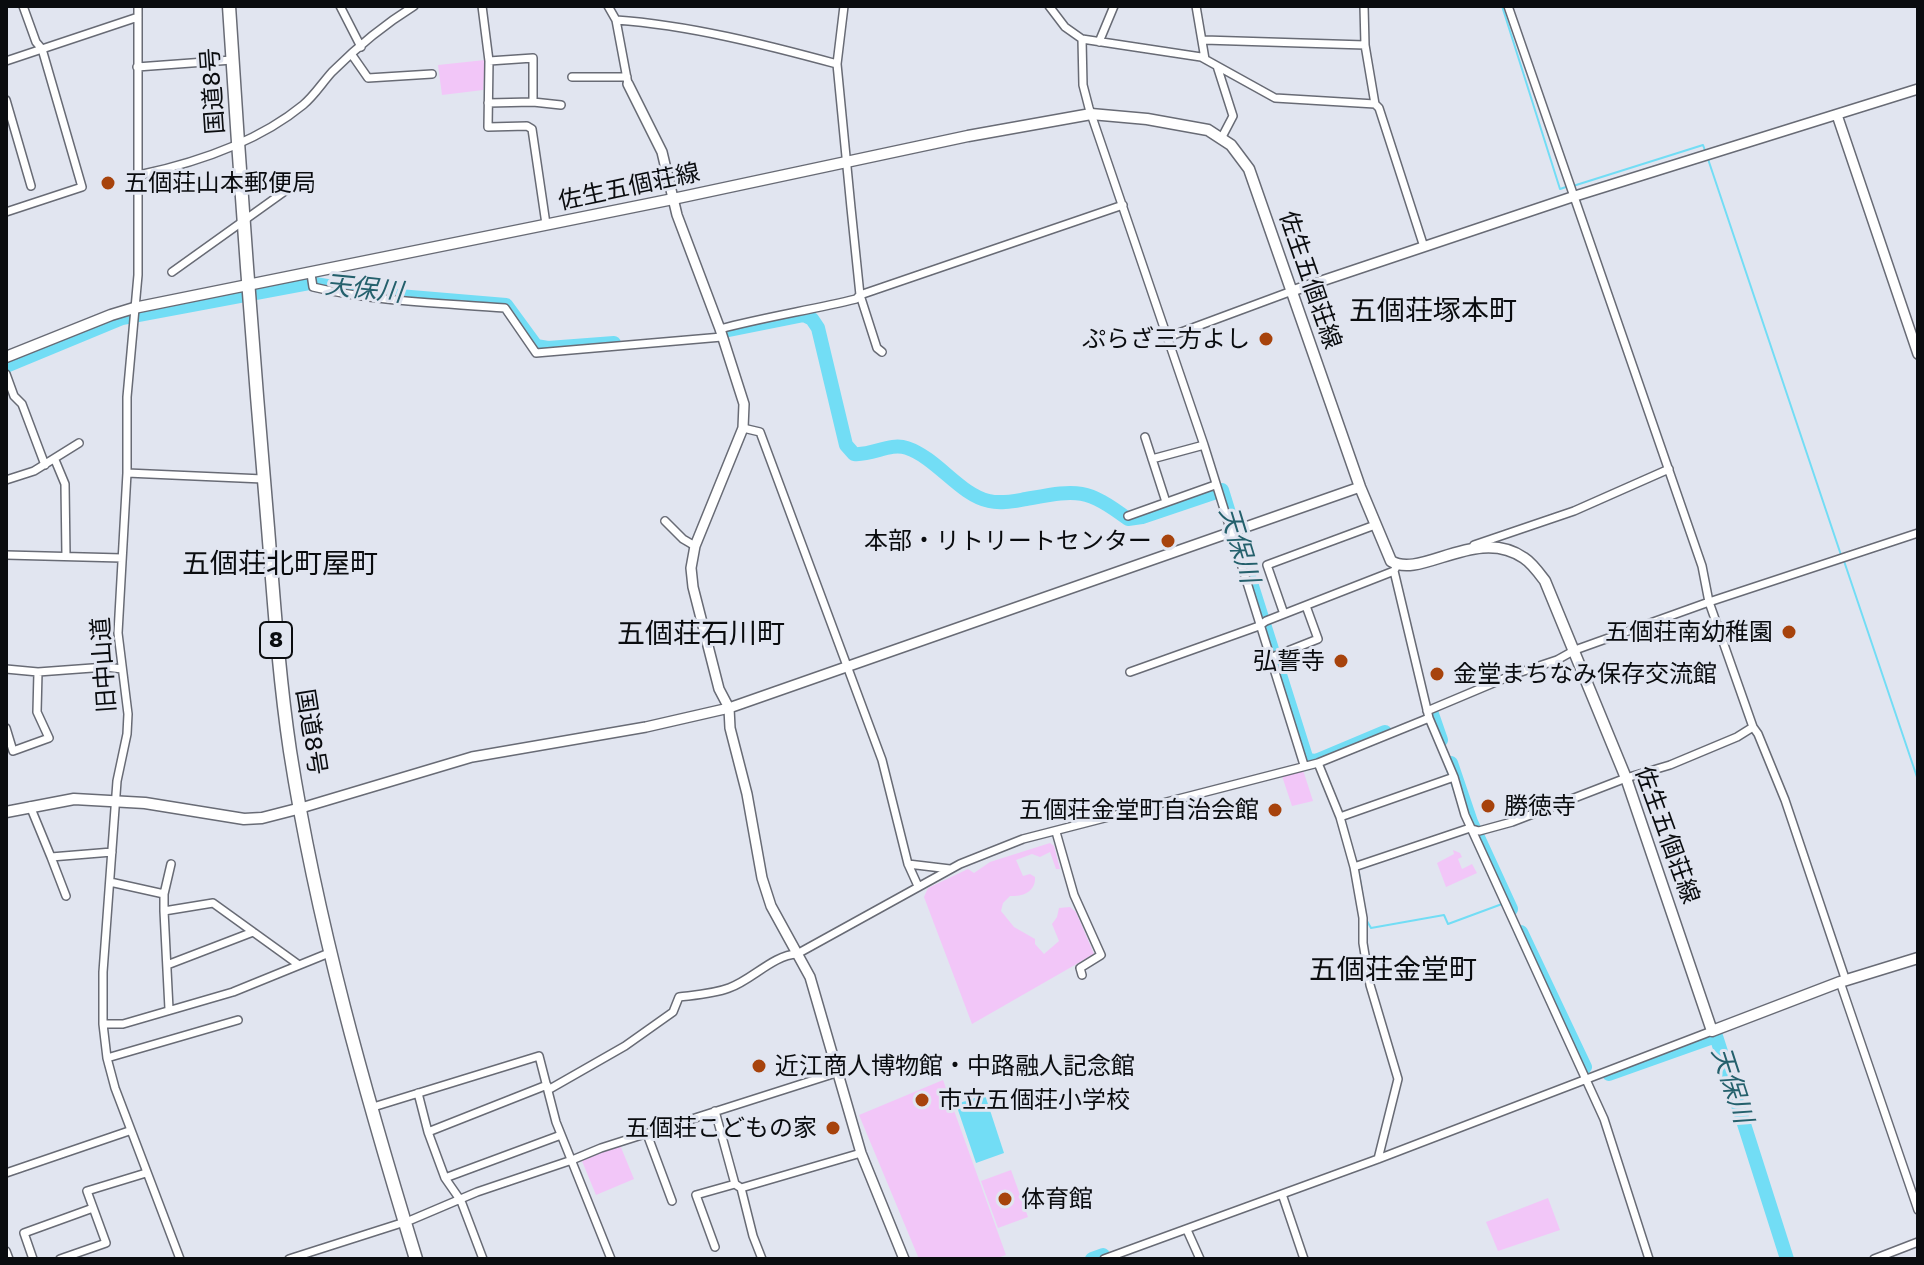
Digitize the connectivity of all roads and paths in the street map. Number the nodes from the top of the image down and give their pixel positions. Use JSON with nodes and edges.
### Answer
{"nodes":[{"id":1,"x":23,"y":6,"type":"edge"},
{"id":2,"x":138,"y":6,"type":"edge"},
{"id":3,"x":229,"y":6,"type":"edge"},
{"id":4,"x":340,"y":6,"type":"edge"},
{"id":5,"x":414,"y":6,"type":"edge"},
{"id":6,"x":482,"y":6,"type":"edge"},
{"id":7,"x":608,"y":6,"type":"edge"},
{"id":8,"x":844,"y":6,"type":"edge"},
{"id":9,"x":1049,"y":6,"type":"edge"},
{"id":10,"x":1114,"y":6,"type":"edge"},
{"id":11,"x":1196,"y":6,"type":"edge"},
{"id":12,"x":1364,"y":6,"type":"edge"},
{"id":13,"x":1508,"y":6,"type":"edge"},
{"id":14,"x":401,"y":10,"type":"edge"},
{"id":15,"x":138,"y":17,"type":"junction"},
{"id":16,"x":616,"y":20,"type":"junction"},
{"id":17,"x":1082,"y":39,"type":"junction"},
{"id":18,"x":1204,"y":40,"type":"junction"},
{"id":19,"x":1099,"y":42,"type":"junction"},
{"id":20,"x":1365,"y":45,"type":"junction"},
{"id":21,"x":361,"y":47,"type":"junction"},
{"id":22,"x":42,"y":49,"type":"junction"},
{"id":23,"x":352,"y":55,"type":"junction"},
{"id":24,"x":1205,"y":59,"type":"junction"},
{"id":25,"x":232,"y":60,"type":"junction"},
{"id":26,"x":6,"y":61,"type":"edge"},
{"id":27,"x":489,"y":61,"type":"junction"},
{"id":28,"x":837,"y":64,"type":"junction"},
{"id":29,"x":1217,"y":66,"type":"junction"},
{"id":30,"x":137,"y":67,"type":"junction"},
{"id":31,"x":432,"y":74,"type":"dead end"},
{"id":32,"x":572,"y":77,"type":"dead end"},
{"id":33,"x":627,"y":81,"type":"junction"},
{"id":34,"x":1918,"y":89,"type":"edge"},
{"id":35,"x":6,"y":100,"type":"edge"},
{"id":36,"x":533,"y":102,"type":"junction"},
{"id":37,"x":488,"y":103,"type":"junction"},
{"id":38,"x":1375,"y":104,"type":"junction"},
{"id":39,"x":561,"y":105,"type":"dead end"},
{"id":40,"x":1091,"y":114,"type":"junction"},
{"id":41,"x":1837,"y":115,"type":"junction"},
{"id":42,"x":1222,"y":137,"type":"junction"},
{"id":43,"x":239,"y":143,"type":"junction"},
{"id":44,"x":847,"y":160,"type":"junction"},
{"id":45,"x":139,"y":175,"type":"junction"},
{"id":46,"x":295,"y":184,"type":"dead end"},
{"id":47,"x":31,"y":186,"type":"dead end"},
{"id":48,"x":1570,"y":190,"type":"junction"},
{"id":49,"x":673,"y":199,"type":"junction"},
{"id":50,"x":1123,"y":205,"type":"junction"},
{"id":51,"x":6,"y":212,"type":"edge"},
{"id":52,"x":243,"y":221,"type":"junction"},
{"id":53,"x":546,"y":224,"type":"junction"},
{"id":54,"x":1424,"y":247,"type":"junction"},
{"id":55,"x":172,"y":272,"type":"dead end"},
{"id":56,"x":313,"y":281,"type":"junction"},
{"id":57,"x":247,"y":287,"type":"junction"},
{"id":58,"x":1292,"y":291,"type":"junction"},
{"id":59,"x":860,"y":295,"type":"junction"},
{"id":60,"x":134,"y":308,"type":"junction"},
{"id":61,"x":721,"y":333,"type":"junction"},
{"id":62,"x":1168,"y":337,"type":"junction"},
{"id":63,"x":882,"y":352,"type":"dead end"},
{"id":64,"x":1918,"y":354,"type":"edge"},
{"id":65,"x":6,"y":357,"type":"edge"},
{"id":66,"x":6,"y":374,"type":"edge"},
{"id":67,"x":743,"y":428,"type":"junction"},
{"id":68,"x":1145,"y":437,"type":"dead end"},
{"id":69,"x":79,"y":443,"type":"dead end"},
{"id":70,"x":1204,"y":445,"type":"junction"},
{"id":71,"x":1152,"y":459,"type":"junction"},
{"id":72,"x":55,"y":460,"type":"junction"},
{"id":73,"x":45,"y":465,"type":"junction"},
{"id":74,"x":1669,"y":469,"type":"junction"},
{"id":75,"x":127,"y":473,"type":"junction"},
{"id":76,"x":263,"y":479,"type":"junction"},
{"id":77,"x":6,"y":480,"type":"edge"},
{"id":78,"x":1360,"y":487,"type":"junction"},
{"id":79,"x":1216,"y":490,"type":"junction"},
{"id":80,"x":1166,"y":502,"type":"junction"},
{"id":81,"x":1128,"y":516,"type":"dead end"},
{"id":82,"x":665,"y":521,"type":"dead end"},
{"id":83,"x":1375,"y":525,"type":"junction"},
{"id":84,"x":1234,"y":533,"type":"junction"},
{"id":85,"x":1918,"y":533,"type":"edge"},
{"id":86,"x":695,"y":546,"type":"junction"},
{"id":87,"x":1466,"y":548,"type":"junction"},
{"id":88,"x":6,"y":555,"type":"edge"},
{"id":89,"x":66,"y":556,"type":"junction"},
{"id":90,"x":122,"y":558,"type":"junction"},
{"id":91,"x":1396,"y":568,"type":"junction"},
{"id":92,"x":1709,"y":602,"type":"junction"},
{"id":93,"x":1306,"y":606,"type":"junction"},
{"id":94,"x":1284,"y":614,"type":"junction"},
{"id":95,"x":1262,"y":624,"type":"junction"},
{"id":96,"x":1575,"y":650,"type":"junction"},
{"id":97,"x":1273,"y":656,"type":"junction"},
{"id":98,"x":847,"y":666,"type":"junction"},
{"id":99,"x":6,"y":669,"type":"edge"},
{"id":100,"x":122,"y":669,"type":"junction"},
{"id":101,"x":38,"y":672,"type":"junction"},
{"id":102,"x":1130,"y":672,"type":"dead end"},
{"id":103,"x":729,"y":708,"type":"junction"},
{"id":104,"x":1428,"y":714,"type":"junction"},
{"id":105,"x":1753,"y":727,"type":"junction"},
{"id":106,"x":6,"y":728,"type":"edge"},
{"id":107,"x":1318,"y":763,"type":"junction"},
{"id":108,"x":1304,"y":765,"type":"junction"},
{"id":109,"x":1454,"y":777,"type":"junction"},
{"id":110,"x":1626,"y":778,"type":"junction"},
{"id":111,"x":116,"y":800,"type":"junction"},
{"id":112,"x":30,"y":806,"type":"junction"},
{"id":113,"x":301,"y":808,"type":"junction"},
{"id":114,"x":6,"y":812,"type":"edge"},
{"id":115,"x":1341,"y":817,"type":"junction"},
{"id":116,"x":1475,"y":830,"type":"junction"},
{"id":117,"x":1056,"y":832,"type":"junction"},
{"id":118,"x":112,"y":852,"type":"junction"},
{"id":119,"x":51,"y":857,"type":"junction"},
{"id":120,"x":171,"y":864,"type":"dead end"},
{"id":121,"x":908,"y":864,"type":"junction"},
{"id":122,"x":1356,"y":867,"type":"junction"},
{"id":123,"x":952,"y":869,"type":"junction"},
{"id":124,"x":110,"y":882,"type":"junction"},
{"id":125,"x":918,"y":886,"type":"junction"},
{"id":126,"x":164,"y":894,"type":"junction"},
{"id":127,"x":66,"y":896,"type":"dead end"},
{"id":128,"x":164,"y":911,"type":"junction"},
{"id":129,"x":253,"y":932,"type":"junction"},
{"id":130,"x":329,"y":953,"type":"junction"},
{"id":131,"x":797,"y":954,"type":"junction"},
{"id":132,"x":1918,"y":958,"type":"edge"},
{"id":133,"x":167,"y":965,"type":"junction"},
{"id":134,"x":299,"y":965,"type":"junction"},
{"id":135,"x":1082,"y":975,"type":"dead end"},
{"id":136,"x":1843,"y":982,"type":"junction"},
{"id":137,"x":169,"y":1009,"type":"junction"},
{"id":138,"x":238,"y":1020,"type":"dead end"},
{"id":139,"x":103,"y":1024,"type":"junction"},
{"id":140,"x":1712,"y":1031,"type":"junction"},
{"id":141,"x":107,"y":1058,"type":"junction"},
{"id":142,"x":836,"y":1073,"type":"junction"},
{"id":143,"x":1584,"y":1078,"type":"junction"},
{"id":144,"x":547,"y":1087,"type":"junction"},
{"id":145,"x":418,"y":1093,"type":"junction"},
{"id":146,"x":370,"y":1108,"type":"junction"},
{"id":147,"x":715,"y":1111,"type":"junction"},
{"id":148,"x":129,"y":1131,"type":"junction"},
{"id":149,"x":428,"y":1132,"type":"junction"},
{"id":150,"x":647,"y":1134,"type":"junction"},
{"id":151,"x":561,"y":1135,"type":"junction"},
{"id":152,"x":861,"y":1153,"type":"junction"},
{"id":153,"x":1378,"y":1159,"type":"junction"},
{"id":154,"x":572,"y":1160,"type":"junction"},
{"id":155,"x":6,"y":1173,"type":"edge"},
{"id":156,"x":146,"y":1173,"type":"junction"},
{"id":157,"x":445,"y":1178,"type":"junction"},
{"id":158,"x":738,"y":1186,"type":"junction"},
{"id":159,"x":1282,"y":1194,"type":"junction"},
{"id":160,"x":461,"y":1201,"type":"junction"},
{"id":161,"x":672,"y":1201,"type":"dead end"},
{"id":162,"x":93,"y":1208,"type":"junction"},
{"id":163,"x":1918,"y":1210,"type":"edge"},
{"id":164,"x":404,"y":1222,"type":"junction"},
{"id":165,"x":1187,"y":1230,"type":"junction"},
{"id":166,"x":1918,"y":1242,"type":"edge"},
{"id":167,"x":715,"y":1247,"type":"dead end"},
{"id":168,"x":6,"y":1251,"type":"edge"},
{"id":169,"x":9,"y":1259,"type":"edge"},
{"id":170,"x":33,"y":1259,"type":"edge"},
{"id":171,"x":60,"y":1259,"type":"edge"},
{"id":172,"x":180,"y":1259,"type":"edge"},
{"id":173,"x":289,"y":1259,"type":"edge"},
{"id":174,"x":416,"y":1259,"type":"edge"},
{"id":175,"x":483,"y":1259,"type":"edge"},
{"id":176,"x":611,"y":1259,"type":"edge"},
{"id":177,"x":762,"y":1259,"type":"edge"},
{"id":178,"x":904,"y":1259,"type":"edge"},
{"id":179,"x":1104,"y":1259,"type":"edge"},
{"id":180,"x":1200,"y":1259,"type":"edge"},
{"id":181,"x":1304,"y":1259,"type":"edge"},
{"id":182,"x":1649,"y":1259,"type":"edge"},
{"id":183,"x":1874,"y":1259,"type":"edge"}],
"edges":[{"from":1,"to":22,"type":"street"},
{"from":2,"to":15,"type":"street","name":"旧中山道"},
{"from":3,"to":25,"type":"highway","name":"国道8号","number":"8"},
{"from":4,"to":21,"type":"street"},
{"from":5,"to":14,"type":"street"},
{"from":6,"to":27,"type":"street"},
{"from":7,"to":16,"type":"street"},
{"from":8,"to":28,"type":"street"},
{"from":9,"to":17,"type":"street"},
{"from":10,"to":19,"type":"street"},
{"from":11,"to":18,"type":"street"},
{"from":12,"to":20,"type":"street"},
{"from":13,"to":48,"type":"street"},
{"from":14,"to":21,"type":"street"},
{"from":15,"to":22,"type":"street"},
{"from":15,"to":30,"type":"street","name":"旧中山道"},
{"from":16,"to":28,"type":"street"},
{"from":16,"to":33,"type":"street"},
{"from":17,"to":19,"type":"street"},
{"from":17,"to":40,"type":"street"},
{"from":18,"to":20,"type":"street"},
{"from":18,"to":24,"type":"street"},
{"from":19,"to":24,"type":"street"},
{"from":20,"to":38,"type":"street"},
{"from":21,"to":23,"type":"street"},
{"from":22,"to":26,"type":"street"},
{"from":22,"to":51,"type":"street"},
{"from":23,"to":31,"type":"street"},
{"from":23,"to":43,"type":"street"},
{"from":24,"to":29,"type":"street"},
{"from":25,"to":30,"type":"street"},
{"from":25,"to":43,"type":"highway","name":"国道8号","number":"8"},
{"from":27,"to":36,"type":"street"},
{"from":27,"to":37,"type":"street"},
{"from":28,"to":44,"type":"street"},
{"from":29,"to":38,"type":"street"},
{"from":29,"to":42,"type":"street"},
{"from":30,"to":45,"type":"street","name":"旧中山道"},
{"from":32,"to":33,"type":"street"},
{"from":33,"to":49,"type":"street"},
{"from":34,"to":41,"type":"street"},
{"from":35,"to":47,"type":"street"},
{"from":36,"to":37,"type":"street"},
{"from":36,"to":39,"type":"street"},
{"from":37,"to":53,"type":"street"},
{"from":38,"to":54,"type":"street"},
{"from":40,"to":42,"type":"main road","name":"佐生五個荘線"},
{"from":40,"to":44,"type":"main road","name":"佐生五個荘線"},
{"from":40,"to":50,"type":"street"},
{"from":41,"to":48,"type":"street"},
{"from":41,"to":64,"type":"street"},
{"from":42,"to":58,"type":"main road","name":"佐生五個荘線"},
{"from":43,"to":45,"type":"street"},
{"from":43,"to":52,"type":"highway","name":"国道8号","number":"8"},
{"from":44,"to":49,"type":"main road","name":"佐生五個荘線"},
{"from":44,"to":59,"type":"street"},
{"from":45,"to":60,"type":"street","name":"旧中山道"},
{"from":46,"to":52,"type":"street"},
{"from":48,"to":54,"type":"street"},
{"from":48,"to":74,"type":"street"},
{"from":49,"to":53,"type":"main road","name":"佐生五個荘線"},
{"from":49,"to":61,"type":"street"},
{"from":50,"to":59,"type":"street"},
{"from":50,"to":62,"type":"street"},
{"from":52,"to":55,"type":"street"},
{"from":52,"to":57,"type":"highway","name":"国道8号","number":"8"},
{"from":53,"to":56,"type":"main road","name":"佐生五個荘線"},
{"from":54,"to":58,"type":"street"},
{"from":56,"to":57,"type":"main road","name":"佐生五個荘線"},
{"from":56,"to":61,"type":"street"},
{"from":57,"to":60,"type":"main road","name":"佐生五個荘線"},
{"from":57,"to":76,"type":"highway","name":"国道8号","number":"8"},
{"from":58,"to":62,"type":"street"},
{"from":58,"to":78,"type":"main road","name":"佐生五個荘線"},
{"from":59,"to":61,"type":"street"},
{"from":59,"to":63,"type":"street"},
{"from":60,"to":65,"type":"main road","name":"佐生五個荘線"},
{"from":60,"to":75,"type":"street","name":"旧中山道"},
{"from":61,"to":67,"type":"street"},
{"from":62,"to":70,"type":"street"},
{"from":66,"to":73,"type":"street"},
{"from":67,"to":86,"type":"street"},
{"from":67,"to":98,"type":"street"},
{"from":68,"to":71,"type":"street"},
{"from":69,"to":72,"type":"street"},
{"from":70,"to":71,"type":"street"},
{"from":70,"to":79,"type":"street"},
{"from":71,"to":80,"type":"street"},
{"from":72,"to":73,"type":"street"},
{"from":72,"to":89,"type":"street"},
{"from":73,"to":77,"type":"street"},
{"from":74,"to":87,"type":"street"},
{"from":74,"to":92,"type":"street"},
{"from":75,"to":76,"type":"street"},
{"from":75,"to":90,"type":"street","name":"旧中山道"},
{"from":76,"to":113,"type":"highway","name":"国道8号","number":"8"},
{"from":78,"to":83,"type":"main road","name":"佐生五個荘線"},
{"from":78,"to":84,"type":"street"},
{"from":79,"to":80,"type":"street"},
{"from":79,"to":84,"type":"street"},
{"from":80,"to":81,"type":"street"},
{"from":82,"to":86,"type":"street"},
{"from":83,"to":91,"type":"main road","name":"佐生五個荘線"},
{"from":83,"to":94,"type":"street"},
{"from":84,"to":95,"type":"street"},
{"from":84,"to":98,"type":"street"},
{"from":85,"to":92,"type":"street"},
{"from":86,"to":103,"type":"street"},
{"from":87,"to":91,"type":"main road","name":"佐生五個荘線"},
{"from":87,"to":96,"type":"main road","name":"佐生五個荘線"},
{"from":88,"to":89,"type":"street"},
{"from":89,"to":90,"type":"street"},
{"from":90,"to":100,"type":"street","name":"旧中山道"},
{"from":91,"to":93,"type":"street"},
{"from":91,"to":104,"type":"street"},
{"from":92,"to":96,"type":"street"},
{"from":92,"to":105,"type":"street"},
{"from":93,"to":94,"type":"street"},
{"from":93,"to":97,"type":"street"},
{"from":94,"to":95,"type":"street"},
{"from":95,"to":97,"type":"street"},
{"from":95,"to":102,"type":"street"},
{"from":96,"to":104,"type":"street"},
{"from":96,"to":110,"type":"main road","name":"佐生五個荘線"},
{"from":97,"to":108,"type":"street"},
{"from":98,"to":103,"type":"street"},
{"from":98,"to":121,"type":"street"},
{"from":99,"to":101,"type":"street"},
{"from":100,"to":101,"type":"street"},
{"from":100,"to":111,"type":"street","name":"旧中山道"},
{"from":101,"to":106,"type":"street"},
{"from":103,"to":113,"type":"street"},
{"from":103,"to":131,"type":"street"},
{"from":104,"to":107,"type":"street"},
{"from":104,"to":109,"type":"street"},
{"from":105,"to":110,"type":"street"},
{"from":105,"to":136,"type":"street"},
{"from":107,"to":108,"type":"street"},
{"from":107,"to":115,"type":"street"},
{"from":108,"to":117,"type":"street"},
{"from":109,"to":115,"type":"street"},
{"from":109,"to":116,"type":"street"},
{"from":110,"to":116,"type":"street"},
{"from":110,"to":140,"type":"main road","name":"佐生五個荘線"},
{"from":111,"to":112,"type":"main road"},
{"from":111,"to":113,"type":"main road"},
{"from":111,"to":118,"type":"street","name":"旧中山道"},
{"from":112,"to":114,"type":"main road"},
{"from":112,"to":119,"type":"street"},
{"from":113,"to":130,"type":"highway","name":"国道8号","number":"8"},
{"from":115,"to":122,"type":"street"},
{"from":116,"to":122,"type":"street"},
{"from":116,"to":143,"type":"street"},
{"from":117,"to":123,"type":"street"},
{"from":117,"to":135,"type":"street"},
{"from":118,"to":119,"type":"street"},
{"from":118,"to":124,"type":"street","name":"旧中山道"},
{"from":119,"to":127,"type":"street"},
{"from":120,"to":126,"type":"street"},
{"from":121,"to":123,"type":"street"},
{"from":121,"to":125,"type":"street"},
{"from":122,"to":153,"type":"street"},
{"from":123,"to":125,"type":"street"},
{"from":124,"to":126,"type":"street"},
{"from":124,"to":139,"type":"street","name":"旧中山道"},
{"from":125,"to":131,"type":"street"},
{"from":126,"to":128,"type":"street"},
{"from":128,"to":129,"type":"street"},
{"from":128,"to":133,"type":"street"},
{"from":129,"to":133,"type":"street"},
{"from":129,"to":134,"type":"street"},
{"from":130,"to":134,"type":"street"},
{"from":130,"to":146,"type":"highway","name":"国道8号","number":"8"},
{"from":131,"to":142,"type":"street"},
{"from":131,"to":144,"type":"street"},
{"from":132,"to":136,"type":"main road"},
{"from":133,"to":137,"type":"street"},
{"from":134,"to":137,"type":"street"},
{"from":136,"to":140,"type":"main road"},
{"from":136,"to":163,"type":"street"},
{"from":137,"to":139,"type":"street"},
{"from":138,"to":141,"type":"street"},
{"from":139,"to":141,"type":"street","name":"旧中山道"},
{"from":140,"to":143,"type":"street"},
{"from":141,"to":148,"type":"street","name":"旧中山道"},
{"from":142,"to":147,"type":"street"},
{"from":142,"to":152,"type":"street"},
{"from":143,"to":153,"type":"street"},
{"from":143,"to":182,"type":"street"},
{"from":144,"to":145,"type":"street"},
{"from":144,"to":149,"type":"street"},
{"from":144,"to":151,"type":"street"},
{"from":145,"to":146,"type":"street"},
{"from":145,"to":149,"type":"street"},
{"from":146,"to":164,"type":"highway","name":"国道8号","number":"8"},
{"from":147,"to":150,"type":"street"},
{"from":147,"to":158,"type":"street"},
{"from":148,"to":155,"type":"street"},
{"from":148,"to":156,"type":"street","name":"旧中山道"},
{"from":149,"to":157,"type":"street"},
{"from":150,"to":154,"type":"street"},
{"from":150,"to":161,"type":"street"},
{"from":151,"to":154,"type":"street"},
{"from":151,"to":157,"type":"street"},
{"from":152,"to":158,"type":"street"},
{"from":152,"to":178,"type":"street"},
{"from":153,"to":159,"type":"street"},
{"from":154,"to":160,"type":"street"},
{"from":154,"to":176,"type":"street"},
{"from":156,"to":162,"type":"street"},
{"from":156,"to":172,"type":"street","name":"旧中山道"},
{"from":157,"to":160,"type":"street"},
{"from":158,"to":167,"type":"street"},
{"from":158,"to":177,"type":"street"},
{"from":159,"to":165,"type":"street"},
{"from":159,"to":181,"type":"street"},
{"from":160,"to":164,"type":"street"},
{"from":160,"to":175,"type":"street"},
{"from":162,"to":170,"type":"street"},
{"from":162,"to":171,"type":"street"},
{"from":164,"to":173,"type":"street"},
{"from":164,"to":174,"type":"highway","name":"国道8号","number":"8"},
{"from":165,"to":179,"type":"street"},
{"from":165,"to":180,"type":"street"},
{"from":166,"to":183,"type":"street"},
{"from":168,"to":169,"type":"street"}]}
